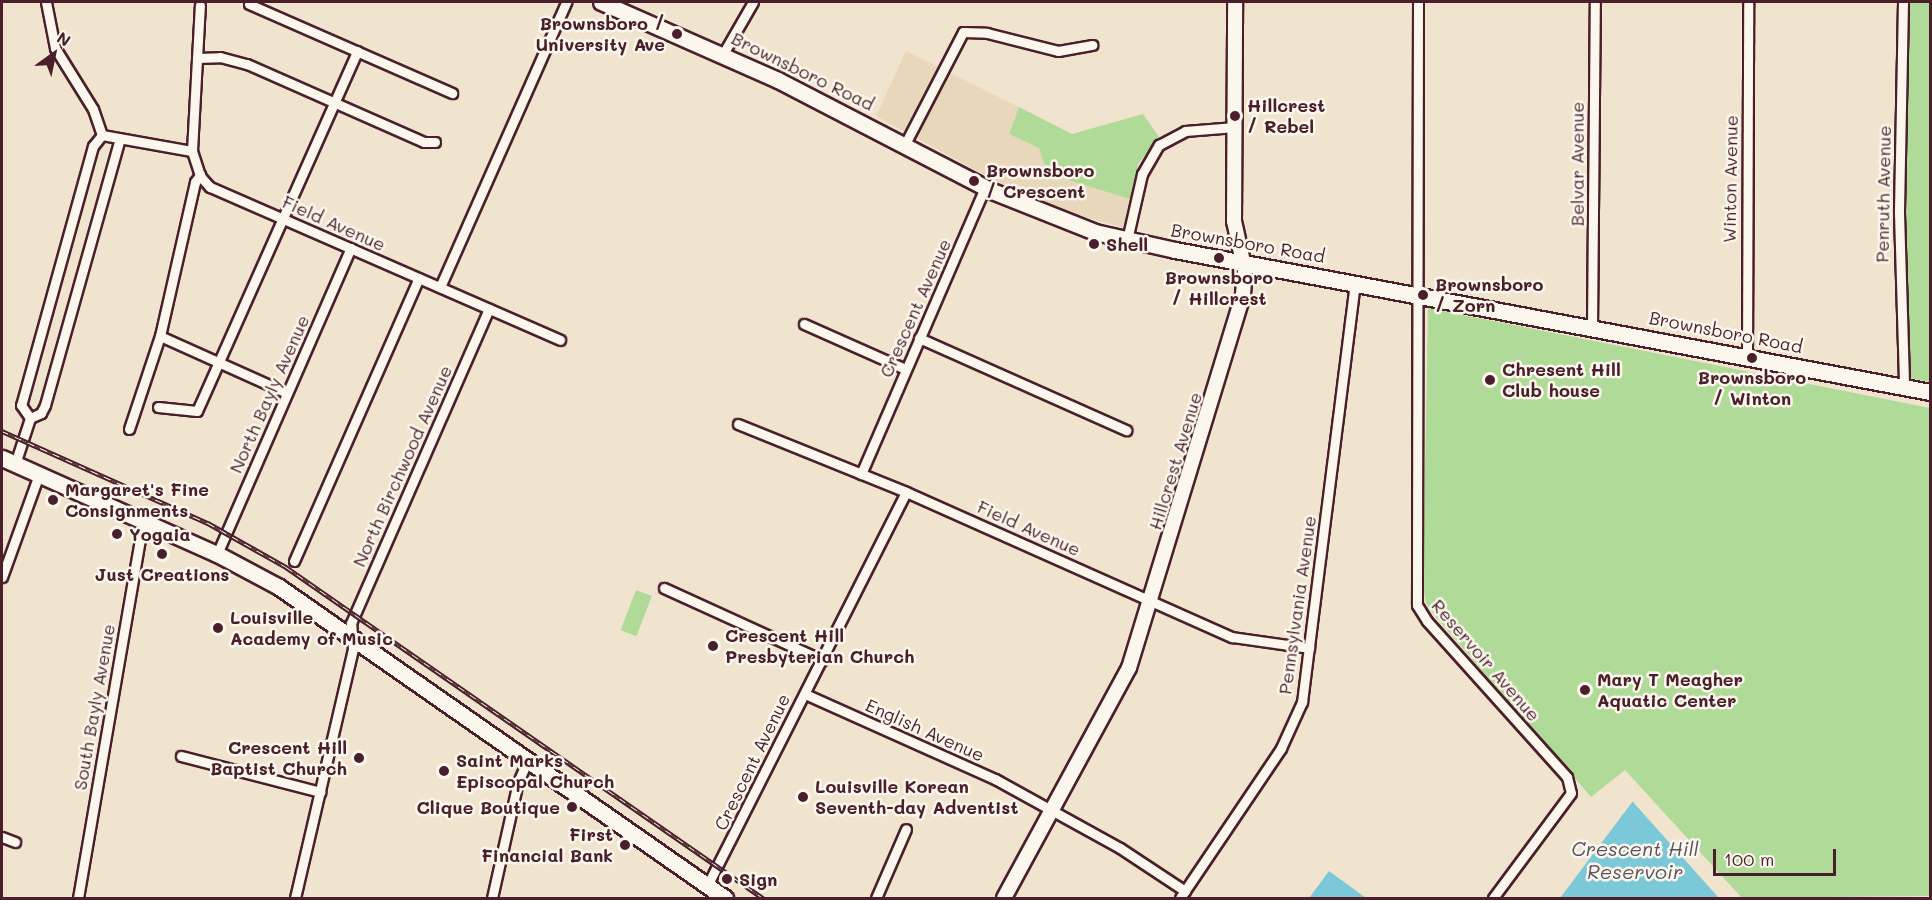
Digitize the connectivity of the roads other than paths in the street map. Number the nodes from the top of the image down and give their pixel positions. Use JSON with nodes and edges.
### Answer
{"nodes":[{"id":1,"x":46,"y":2,"type":"edge"},
{"id":2,"x":566,"y":2,"type":"edge"},
{"id":3,"x":601,"y":2,"type":"edge"},
{"id":4,"x":753,"y":2,"type":"edge"},
{"id":5,"x":1235,"y":2,"type":"edge"},
{"id":6,"x":1418,"y":2,"type":"edge"},
{"id":7,"x":1595,"y":2,"type":"edge"},
{"id":8,"x":1748,"y":2,"type":"edge"},
{"id":9,"x":1903,"y":2,"type":"edge"},
{"id":10,"x":249,"y":4,"type":"dead end"},
{"id":11,"x":200,"y":5,"type":"dead end"},
{"id":12,"x":1092,"y":45,"type":"dead end"},
{"id":13,"x":357,"y":51,"type":"junction"},
{"id":14,"x":723,"y":54,"type":"junction"},
{"id":15,"x":198,"y":58,"type":"junction"},
{"id":16,"x":452,"y":93,"type":"dead end"},
{"id":17,"x":334,"y":103,"type":"junction"},
{"id":18,"x":1235,"y":127,"type":"junction"},
{"id":19,"x":105,"y":136,"type":"junction"},
{"id":20,"x":120,"y":138,"type":"junction"},
{"id":21,"x":435,"y":142,"type":"dead end"},
{"id":22,"x":905,"y":144,"type":"junction"},
{"id":23,"x":192,"y":151,"type":"junction"},
{"id":24,"x":200,"y":175,"type":"junction"},
{"id":25,"x":985,"y":188,"type":"junction"},
{"id":26,"x":284,"y":219,"type":"junction"},
{"id":27,"x":1127,"y":240,"type":"junction"},
{"id":28,"x":351,"y":248,"type":"junction"},
{"id":29,"x":1242,"y":262,"type":"junction"},
{"id":30,"x":419,"y":278,"type":"junction"},
{"id":31,"x":1355,"y":282,"type":"junction"},
{"id":32,"x":440,"y":287,"type":"junction"},
{"id":33,"x":1416,"y":294,"type":"junction"},
{"id":34,"x":489,"y":309,"type":"junction"},
{"id":35,"x":804,"y":324,"type":"dead end"},
{"id":36,"x":1592,"y":327,"type":"junction"},
{"id":37,"x":160,"y":336,"type":"junction"},
{"id":38,"x":919,"y":338,"type":"junction"},
{"id":39,"x":560,"y":340,"type":"dead end"},
{"id":40,"x":1747,"y":357,"type":"junction"},
{"id":41,"x":216,"y":362,"type":"junction"},
{"id":42,"x":905,"y":369,"type":"junction"},
{"id":43,"x":1904,"y":386,"type":"junction"},
{"id":44,"x":1930,"y":392,"type":"edge"},
{"id":45,"x":288,"y":393,"type":"junction"},
{"id":46,"x":158,"y":407,"type":"dead end"},
{"id":47,"x":30,"y":418,"type":"junction"},
{"id":48,"x":738,"y":424,"type":"dead end"},
{"id":49,"x":129,"y":429,"type":"dead end"},
{"id":50,"x":1126,"y":430,"type":"dead end"},
{"id":51,"x":8,"y":461,"type":"edge"},
{"id":52,"x":39,"y":474,"type":"junction"},
{"id":53,"x":861,"y":474,"type":"junction"},
{"id":54,"x":906,"y":492,"type":"junction"},
{"id":55,"x":143,"y":520,"type":"junction"},
{"id":56,"x":217,"y":554,"type":"junction"},
{"id":57,"x":294,"y":561,"type":"dead end"},
{"id":58,"x":2,"y":578,"type":"edge"},
{"id":59,"x":664,"y":588,"type":"dead end"},
{"id":60,"x":1151,"y":600,"type":"junction"},
{"id":61,"x":351,"y":637,"type":"junction"},
{"id":62,"x":1309,"y":648,"type":"junction"},
{"id":63,"x":822,"y":660,"type":"junction"},
{"id":64,"x":805,"y":694,"type":"junction"},
{"id":65,"x":181,"y":756,"type":"dead end"},
{"id":66,"x":528,"y":760,"type":"junction"},
{"id":67,"x":320,"y":792,"type":"junction"},
{"id":68,"x":1052,"y":811,"type":"junction"},
{"id":69,"x":906,"y":828,"type":"dead end"},
{"id":70,"x":2,"y":837,"type":"edge"},
{"id":71,"x":15,"y":842,"type":"dead end"},
{"id":72,"x":707,"y":886,"type":"junction"},
{"id":73,"x":1182,"y":895,"type":"edge"},
{"id":74,"x":78,"y":898,"type":"edge"},
{"id":75,"x":295,"y":898,"type":"edge"},
{"id":76,"x":492,"y":898,"type":"edge"},
{"id":77,"x":725,"y":898,"type":"edge"},
{"id":78,"x":876,"y":898,"type":"edge"},
{"id":79,"x":1004,"y":898,"type":"edge"},
{"id":80,"x":1493,"y":898,"type":"edge"}],
"edges":[{"from":1,"to":19,"type":"street"},
{"from":2,"to":32,"type":"street"},
{"from":3,"to":14,"type":"main road","name":"Brownsboro Road"},
{"from":4,"to":14,"type":"street"},
{"from":5,"to":18,"type":"main road","name":"Hillcrest Avenue"},
{"from":6,"to":33,"type":"street","name":"Reservoir Avenue"},
{"from":7,"to":36,"type":"street","name":"Belvar Avenue"},
{"from":8,"to":40,"type":"street","name":"Winton Avenue"},
{"from":9,"to":43,"type":"street","name":"Penruth Avenue"},
{"from":10,"to":13,"type":"street"},
{"from":11,"to":15,"type":"street"},
{"from":12,"to":22,"type":"street"},
{"from":13,"to":16,"type":"street"},
{"from":13,"to":17,"type":"street"},
{"from":14,"to":22,"type":"main road","name":"Brownsboro Road"},
{"from":15,"to":17,"type":"street"},
{"from":15,"to":23,"type":"street"},
{"from":17,"to":21,"type":"street"},
{"from":17,"to":26,"type":"street"},
{"from":18,"to":27,"type":"street"},
{"from":18,"to":29,"type":"main road","name":"Hillcrest Avenue"},
{"from":19,"to":20,"type":"street"},
{"from":19,"to":47,"type":"street"},
{"from":20,"to":23,"type":"street"},
{"from":20,"to":47,"type":"street"},
{"from":22,"to":25,"type":"main road","name":"Brownsboro Road"},
{"from":23,"to":24,"type":"street"},
{"from":24,"to":26,"type":"street","name":"Field Avenue"},
{"from":24,"to":37,"type":"street"},
{"from":25,"to":27,"type":"main road","name":"Brownsboro Road"},
{"from":25,"to":38,"type":"street","name":"Crescent Avenue"},
{"from":26,"to":28,"type":"street","name":"Field Avenue"},
{"from":26,"to":41,"type":"street"},
{"from":27,"to":29,"type":"main road","name":"Brownsboro Road"},
{"from":28,"to":30,"type":"street","name":"Field Avenue"},
{"from":28,"to":45,"type":"street","name":"North Bayly Avenue"},
{"from":29,"to":31,"type":"main road","name":"Brownsboro Road"},
{"from":29,"to":60,"type":"main road","name":"Hillcrest Avenue"},
{"from":30,"to":32,"type":"street","name":"Field Avenue"},
{"from":30,"to":57,"type":"street"},
{"from":31,"to":33,"type":"main road","name":"Brownsboro Road"},
{"from":31,"to":62,"type":"street","name":"Pennsylvania Avenue"},
{"from":32,"to":34,"type":"street","name":"Field Avenue"},
{"from":33,"to":36,"type":"main road","name":"Brownsboro Road"},
{"from":33,"to":80,"type":"street","name":"Reservoir Avenue"},
{"from":34,"to":39,"type":"street","name":"Field Avenue"},
{"from":34,"to":61,"type":"street","name":"North Birchwood Avenue"},
{"from":35,"to":42,"type":"street"},
{"from":36,"to":40,"type":"main road","name":"Brownsboro Road"},
{"from":37,"to":41,"type":"street"},
{"from":37,"to":49,"type":"street"},
{"from":38,"to":42,"type":"street","name":"Crescent Avenue"},
{"from":38,"to":50,"type":"street"},
{"from":40,"to":43,"type":"main road","name":"Brownsboro Road"},
{"from":41,"to":45,"type":"street"},
{"from":41,"to":46,"type":"street"},
{"from":42,"to":53,"type":"street","name":"Crescent Avenue"},
{"from":43,"to":44,"type":"main road","name":"Brownsboro Road"},
{"from":45,"to":56,"type":"street","name":"North Bayly Avenue"},
{"from":47,"to":51,"type":"street"},
{"from":48,"to":53,"type":"street","name":"Field Avenue"},
{"from":51,"to":52,"type":"main road"},
{"from":52,"to":55,"type":"main road"},
{"from":52,"to":58,"type":"street"},
{"from":53,"to":54,"type":"street","name":"Field Avenue"},
{"from":54,"to":60,"type":"street","name":"Field Avenue"},
{"from":54,"to":63,"type":"street","name":"Crescent Avenue"},
{"from":55,"to":56,"type":"main road"},
{"from":55,"to":74,"type":"street","name":"South Bayly Avenue"},
{"from":56,"to":61,"type":"main road"},
{"from":59,"to":63,"type":"street"},
{"from":60,"to":62,"type":"street","name":"Field Avenue"},
{"from":60,"to":68,"type":"main road","name":"Hillcrest Avenue"},
{"from":61,"to":66,"type":"main road"},
{"from":61,"to":67,"type":"street","name":"North Birchwood Avenue"},
{"from":62,"to":73,"type":"street","name":"Pennsylvania Avenue"},
{"from":63,"to":64,"type":"street","name":"Crescent Avenue"},
{"from":64,"to":68,"type":"street","name":"English Avenue"},
{"from":64,"to":72,"type":"street","name":"Crescent Avenue"},
{"from":65,"to":67,"type":"street"},
{"from":66,"to":72,"type":"main road"},
{"from":66,"to":76,"type":"street"},
{"from":67,"to":75,"type":"street","name":"North Birchwood Avenue"},
{"from":68,"to":73,"type":"street","name":"English Avenue"},
{"from":68,"to":79,"type":"main road","name":"Hillcrest Avenue"},
{"from":69,"to":78,"type":"street"},
{"from":70,"to":71,"type":"street"},
{"from":72,"to":77,"type":"main road"}]}
